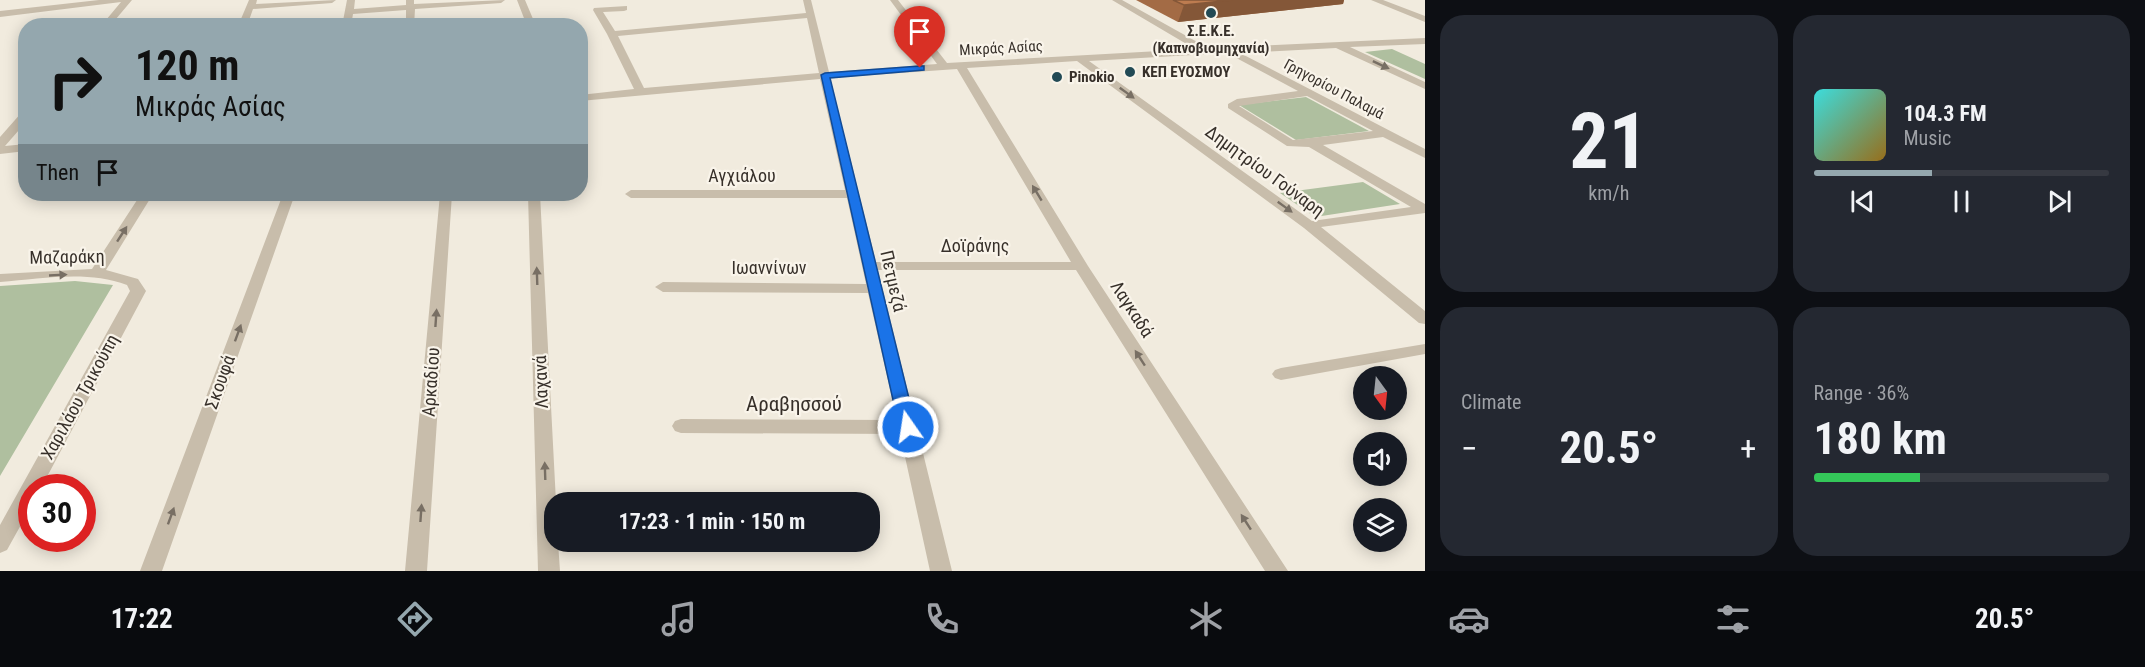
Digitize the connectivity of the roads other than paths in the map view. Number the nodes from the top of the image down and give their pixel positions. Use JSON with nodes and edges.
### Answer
{"nodes":[{"id":1,"x":121,"y":0,"type":"edge"},
{"id":2,"x":128,"y":0,"type":"edge"},
{"id":3,"x":332,"y":0,"type":"edge"},
{"id":4,"x":351,"y":0,"type":"edge"},
{"id":5,"x":501,"y":0,"type":"edge"},
{"id":6,"x":521,"y":0,"type":"edge"},
{"id":7,"x":894,"y":0,"type":"edge"},
{"id":8,"x":1116,"y":0,"type":"edge"},
{"id":9,"x":1375,"y":0,"type":"edge"},
{"id":10,"x":411,"y":3,"type":"edge"},
{"id":11,"x":252,"y":4,"type":"edge"},
{"id":12,"x":809,"y":7,"type":"edge"},
{"id":13,"x":624,"y":8,"type":"dead end"},
{"id":14,"x":350,"y":12,"type":"junction"},
{"id":15,"x":0,"y":14,"type":"edge"},
{"id":16,"x":112,"y":18,"type":"edge"},
{"id":17,"x":246,"y":18,"type":"edge"},
{"id":18,"x":348,"y":18,"type":"edge"},
{"id":19,"x":529,"y":18,"type":"edge"},
{"id":20,"x":1425,"y":19,"type":"edge"},
{"id":21,"x":612,"y":34,"type":"junction"},
{"id":22,"x":1425,"y":41,"type":"edge"},
{"id":23,"x":1336,"y":45,"type":"junction"},
{"id":24,"x":1229,"y":51,"type":"junction"},
{"id":25,"x":1207,"y":52,"type":"junction"},
{"id":26,"x":1080,"y":59,"type":"junction"},
{"id":27,"x":952,"y":66,"type":"junction"},
{"id":28,"x":825,"y":75,"type":"junction"},
{"id":29,"x":1425,"y":86,"type":"edge"},
{"id":30,"x":640,"y":91,"type":"junction"},
{"id":31,"x":1309,"y":93,"type":"junction"},
{"id":32,"x":588,"y":97,"type":"edge"},
{"id":33,"x":18,"y":123,"type":"edge"},
{"id":34,"x":1385,"y":133,"type":"junction"},
{"id":35,"x":0,"y":144,"type":"edge"},
{"id":36,"x":1311,"y":144,"type":"junction"},
{"id":37,"x":18,"y":148,"type":"edge"},
{"id":38,"x":0,"y":150,"type":"edge"},
{"id":39,"x":1425,"y":154,"type":"edge"},
{"id":40,"x":631,"y":194,"type":"dead end"},
{"id":41,"x":853,"y":194,"type":"junction"},
{"id":42,"x":143,"y":201,"type":"edge"},
{"id":43,"x":286,"y":201,"type":"edge"},
{"id":44,"x":445,"y":201,"type":"edge"},
{"id":45,"x":534,"y":201,"type":"edge"},
{"id":46,"x":1424,"y":209,"type":"edge"},
{"id":47,"x":1309,"y":225,"type":"junction"},
{"id":48,"x":870,"y":266,"type":"junction"},
{"id":49,"x":1081,"y":266,"type":"junction"},
{"id":50,"x":96,"y":274,"type":"junction"},
{"id":51,"x":0,"y":278,"type":"edge"},
{"id":52,"x":133,"y":282,"type":"joint"},
{"id":53,"x":663,"y":287,"type":"dead end"},
{"id":54,"x":875,"y":289,"type":"junction"},
{"id":55,"x":1425,"y":319,"type":"edge"},
{"id":56,"x":1425,"y":349,"type":"edge"},
{"id":57,"x":1281,"y":374,"type":"dead end"},
{"id":58,"x":681,"y":426,"type":"dead end"},
{"id":59,"x":908,"y":427,"type":"junction"},
{"id":60,"x":0,"y":544,"type":"edge"},
{"id":61,"x":151,"y":571,"type":"edge"},
{"id":62,"x":416,"y":571,"type":"edge"},
{"id":63,"x":549,"y":571,"type":"edge"},
{"id":64,"x":941,"y":571,"type":"edge"},
{"id":65,"x":1277,"y":571,"type":"edge"}],
"edges":[{"from":1,"to":15,"type":"street"},
{"from":2,"to":16,"type":"street"},
{"from":3,"to":11,"type":"street"},
{"from":4,"to":14,"type":"street"},
{"from":5,"to":10,"type":"street"},
{"from":6,"to":19,"type":"street"},
{"from":7,"to":27,"type":"street","name":"Λαγκαδά"},
{"from":8,"to":25,"type":"street"},
{"from":9,"to":20,"type":"street"},
{"from":10,"to":14,"type":"street"},
{"from":11,"to":17,"type":"street"},
{"from":12,"to":21,"type":"street"},
{"from":12,"to":28,"type":"street","name":"Πετμεζά"},
{"from":13,"to":21,"type":"street"},
{"from":14,"to":18,"type":"street"},
{"from":21,"to":30,"type":"street"},
{"from":22,"to":23,"type":"street","name":"Μικράς Ασίας"},
{"from":23,"to":24,"type":"street","name":"Μικράς Ασίας"},
{"from":23,"to":29,"type":"street","one_way":true},
{"from":24,"to":25,"type":"street","name":"Μικράς Ασίας"},
{"from":24,"to":31,"type":"street","name":"Γρηγορίου Παλαμά"},
{"from":25,"to":26,"type":"street","name":"Μικράς Ασίας"},
{"from":26,"to":27,"type":"street","name":"Μικράς Ασίας"},
{"from":26,"to":47,"type":"street","name":"Δημητρίου Γούναρη","one_way":true},
{"from":27,"to":28,"type":"street","name":"Μικράς Ασίας"},
{"from":49,"to":27,"type":"street","name":"Λαγκαδά","one_way":true},
{"from":28,"to":30,"type":"street","name":"Μικράς Ασίας"},
{"from":28,"to":41,"type":"street","name":"Πετμεζά"},
{"from":30,"to":32,"type":"street","name":"Μικράς Ασίας"},
{"from":31,"to":34,"type":"street","name":"Γρηγορίου Παλαμά"},
{"from":31,"to":36,"type":"street"},
{"from":33,"to":35,"type":"street"},
{"from":34,"to":36,"type":"street"},
{"from":34,"to":39,"type":"street","name":"Γρηγορίου Παλαμά"},
{"from":36,"to":46,"type":"street"},
{"from":37,"to":38,"type":"street"},
{"from":40,"to":41,"type":"street","name":"Αγχιάλου"},
{"from":41,"to":48,"type":"street","name":"Πετμεζά"},
{"from":50,"to":42,"type":"street","one_way":true},
{"from":61,"to":43,"type":"street","name":"Σκουφά","one_way":true},
{"from":62,"to":44,"type":"street","name":"Αρκαδίου","one_way":true},
{"from":63,"to":45,"type":"street","name":"Λαχανά","one_way":true},
{"from":46,"to":47,"type":"street"},
{"from":47,"to":55,"type":"street","name":"Δημητρίου Γούναρη"},
{"from":48,"to":49,"type":"street","name":"Δοϊράνης"},
{"from":48,"to":54,"type":"street","name":"Πετμεζά"},
{"from":65,"to":49,"type":"street","name":"Λαγκαδά","one_way":true},
{"from":51,"to":50,"type":"street","name":"Μαζαράκη","one_way":true},
{"from":50,"to":52,"type":"street","name":"Μαζαράκη"},
{"from":52,"to":60,"type":"street","name":"Χαριλάου Τρικούπη"},
{"from":53,"to":54,"type":"street","name":"Ιωαννίνων"},
{"from":54,"to":59,"type":"street","name":"Πετμεζά"},
{"from":56,"to":57,"type":"street"},
{"from":58,"to":59,"type":"street","name":"Αραβησσού"},
{"from":59,"to":64,"type":"street","name":"Πετμεζά"}]}
